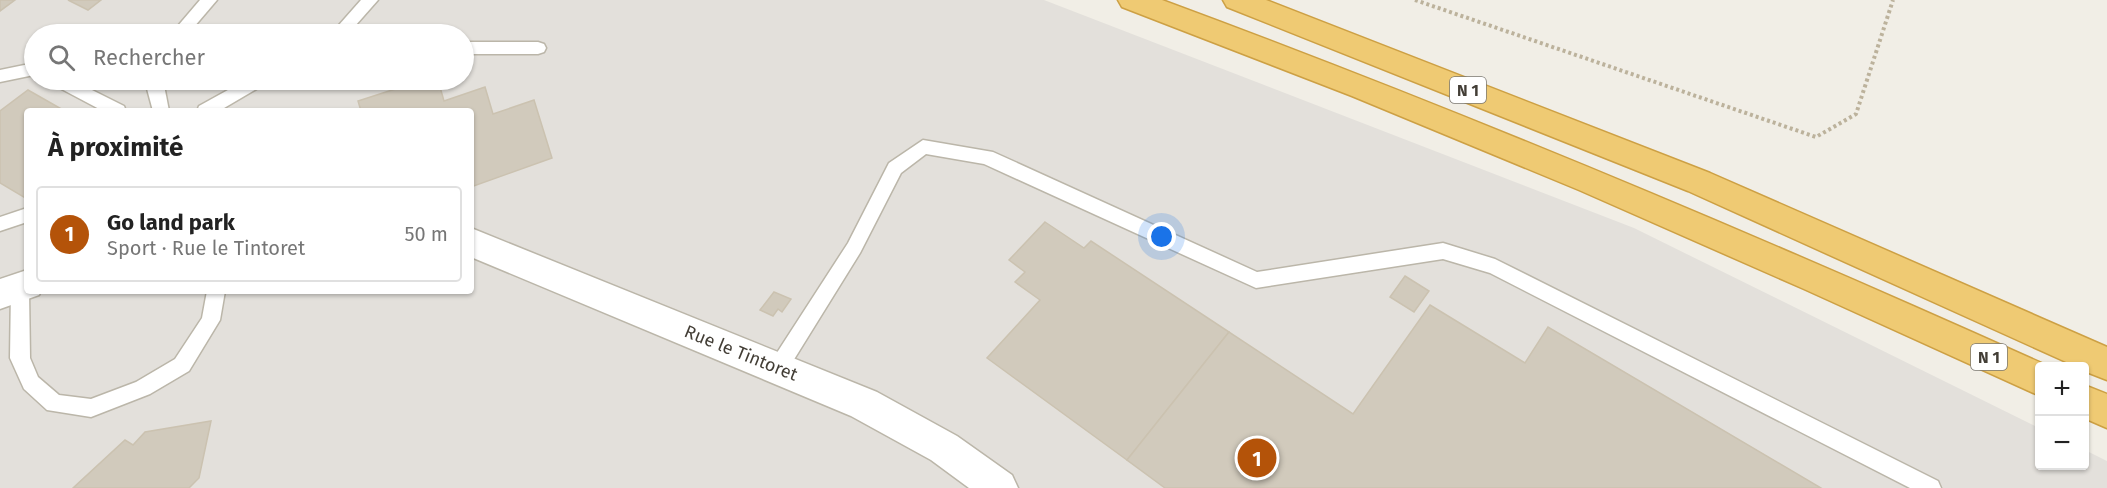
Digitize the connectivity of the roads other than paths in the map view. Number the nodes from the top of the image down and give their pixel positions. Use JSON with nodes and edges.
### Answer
{"nodes":[{"id":1,"x":209,"y":0,"type":"edge"},
{"id":2,"x":370,"y":0,"type":"edge"},
{"id":3,"x":1132,"y":0,"type":"edge"},
{"id":4,"x":1237,"y":0,"type":"edge"},
{"id":5,"x":187,"y":24,"type":"edge"},
{"id":6,"x":348,"y":24,"type":"edge"},
{"id":7,"x":474,"y":48,"type":"edge"},
{"id":8,"x":538,"y":48,"type":"dead end"},
{"id":9,"x":24,"y":71,"type":"edge"},
{"id":10,"x":0,"y":76,"type":"edge"},
{"id":11,"x":77,"y":90,"type":"edge"},
{"id":12,"x":155,"y":90,"type":"edge"},
{"id":13,"x":242,"y":90,"type":"edge"},
{"id":14,"x":112,"y":108,"type":"edge"},
{"id":15,"x":160,"y":108,"type":"edge"},
{"id":16,"x":210,"y":108,"type":"edge"},
{"id":17,"x":24,"y":216,"type":"edge"},
{"id":18,"x":0,"y":224,"type":"edge"},
{"id":19,"x":474,"y":243,"type":"edge"},
{"id":20,"x":16,"y":289,"type":"edge"},
{"id":21,"x":215,"y":294,"type":"edge"},
{"id":22,"x":2107,"y":364,"type":"edge"},
{"id":23,"x":778,"y":368,"type":"junction"},
{"id":24,"x":2035,"y":378,"type":"edge"},
{"id":25,"x":2089,"y":403,"type":"edge"},
{"id":26,"x":2107,"y":411,"type":"edge"},
{"id":27,"x":999,"y":488,"type":"edge"},
{"id":28,"x":1931,"y":488,"type":"edge"}],
"edges":[{"from":1,"to":5,"type":"lane"},
{"from":2,"to":6,"type":"lane"},
{"from":3,"to":24,"type":"highway","number":"N 1"},
{"from":4,"to":22,"type":"highway","number":"N 1"},
{"from":7,"to":8,"type":"lane"},
{"from":9,"to":10,"type":"lane"},
{"from":11,"to":14,"type":"lane"},
{"from":12,"to":15,"type":"lane"},
{"from":13,"to":16,"type":"lane"},
{"from":17,"to":18,"type":"lane"},
{"from":19,"to":23,"type":"street","name":"Rue le Tintoret"},
{"from":20,"to":21,"type":"lane"},
{"from":23,"to":27,"type":"street","name":"Rue le Tintoret"},
{"from":23,"to":28,"type":"lane"},
{"from":25,"to":26,"type":"highway"}]}
